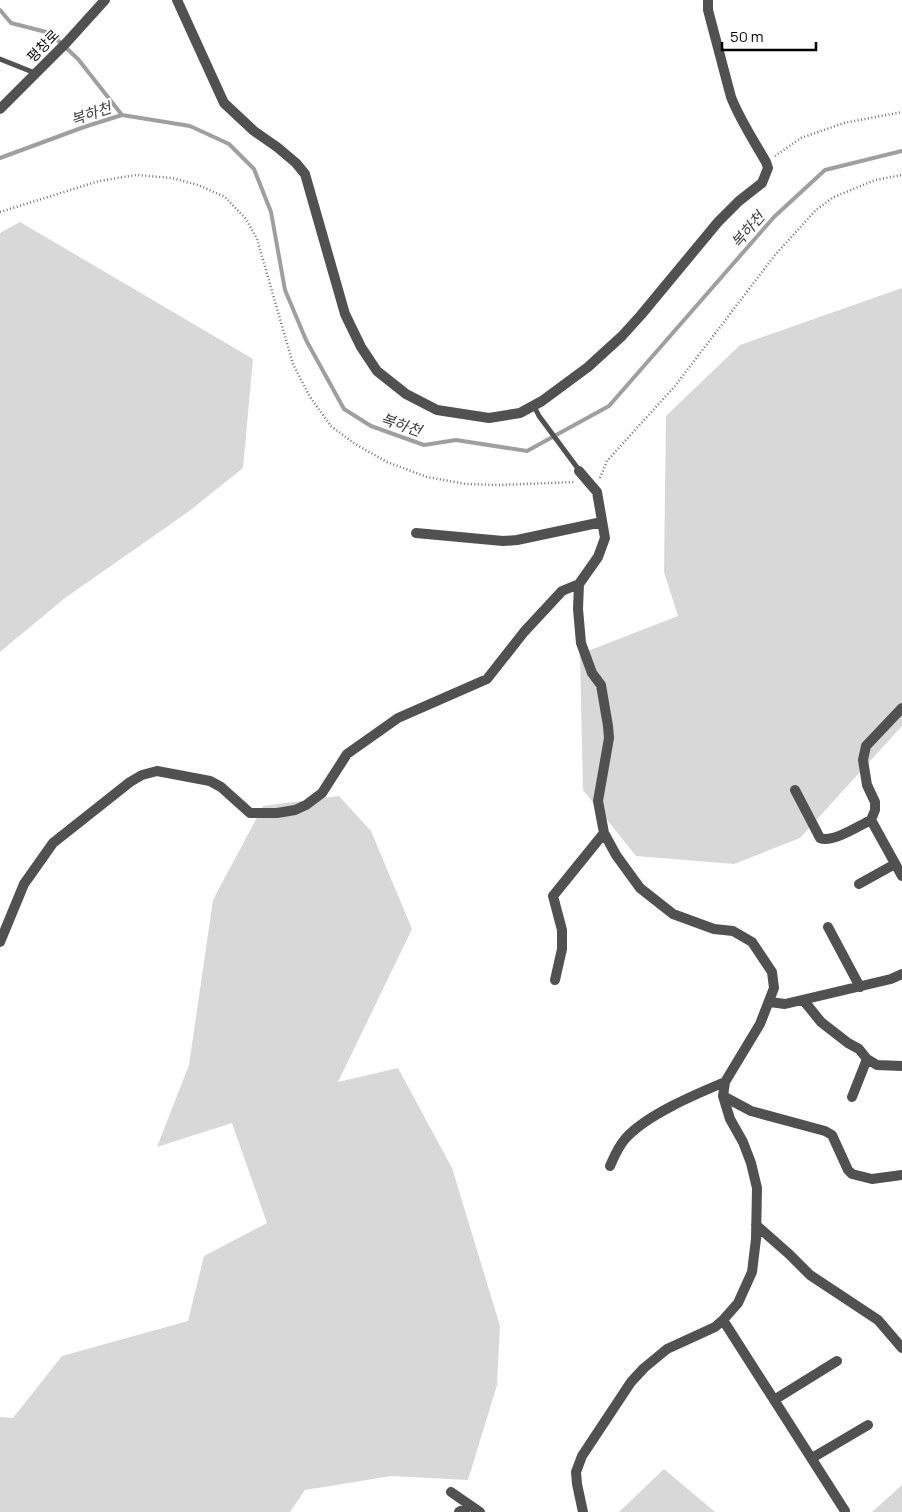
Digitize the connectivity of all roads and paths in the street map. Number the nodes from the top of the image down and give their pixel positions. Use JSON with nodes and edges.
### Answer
{"nodes":[{"id":1,"x":105,"y":0,"type":"edge"},
{"id":2,"x":177,"y":0,"type":"edge"},
{"id":3,"x":708,"y":0,"type":"edge"},
{"id":4,"x":0,"y":59,"type":"edge"},
{"id":5,"x":35,"y":74,"type":"junction"},
{"id":6,"x":0,"y":109,"type":"edge"},
{"id":7,"x":902,"y":112,"type":"edge"},
{"id":8,"x":766,"y":162,"type":"junction"},
{"id":9,"x":902,"y":175,"type":"edge"},
{"id":10,"x":0,"y":212,"type":"edge"},
{"id":11,"x":533,"y":406,"type":"junction"},
{"id":12,"x":582,"y":474,"type":"junction"},
{"id":13,"x":597,"y":492,"type":"junction"},
{"id":14,"x":602,"y":522,"type":"junction"},
{"id":15,"x":416,"y":533,"type":"dead end"},
{"id":16,"x":579,"y":584,"type":"junction"},
{"id":17,"x":902,"y":708,"type":"edge"},
{"id":18,"x":795,"y":790,"type":"dead end"},
{"id":19,"x":871,"y":820,"type":"junction"},
{"id":20,"x":604,"y":833,"type":"junction"},
{"id":21,"x":894,"y":864,"type":"junction"},
{"id":22,"x":902,"y":876,"type":"edge"},
{"id":23,"x":859,"y":884,"type":"dead end"},
{"id":24,"x":828,"y":927,"type":"dead end"},
{"id":25,"x":0,"y":942,"type":"edge"},
{"id":26,"x":902,"y":974,"type":"edge"},
{"id":27,"x":555,"y":980,"type":"dead end"},
{"id":28,"x":860,"y":987,"type":"junction"},
{"id":29,"x":804,"y":1001,"type":"junction"},
{"id":30,"x":770,"y":1002,"type":"junction"},
{"id":31,"x":867,"y":1059,"type":"junction"},
{"id":32,"x":902,"y":1066,"type":"edge"},
{"id":33,"x":725,"y":1082,"type":"junction"},
{"id":34,"x":723,"y":1096,"type":"junction"},
{"id":35,"x":852,"y":1097,"type":"dead end"},
{"id":36,"x":610,"y":1166,"type":"dead end"},
{"id":37,"x":902,"y":1174,"type":"edge"},
{"id":38,"x":756,"y":1225,"type":"junction"},
{"id":39,"x":723,"y":1320,"type":"junction"},
{"id":40,"x":902,"y":1348,"type":"edge"},
{"id":41,"x":837,"y":1361,"type":"dead end"},
{"id":42,"x":774,"y":1400,"type":"junction"},
{"id":43,"x":868,"y":1425,"type":"dead end"},
{"id":44,"x":812,"y":1458,"type":"junction"},
{"id":45,"x":451,"y":1492,"type":"dead end"},
{"id":46,"x":470,"y":1506,"type":"junction"},
{"id":47,"x":846,"y":1511,"type":"edge"},
{"id":48,"x":459,"y":1512,"type":"edge"},
{"id":49,"x":480,"y":1512,"type":"edge"},
{"id":50,"x":583,"y":1512,"type":"edge"}],
"edges":[{"from":1,"to":5,"type":"street","name":"평창로"},
{"from":2,"to":11,"type":"street"},
{"from":3,"to":8,"type":"street"},
{"from":4,"to":5,"type":"lane"},
{"from":5,"to":6,"type":"street","name":"평창로"},
{"from":7,"to":8,"type":"path"},
{"from":8,"to":11,"type":"street"},
{"from":9,"to":13,"type":"path"},
{"from":10,"to":12,"type":"path"},
{"from":11,"to":12,"type":"lane"},
{"from":12,"to":13,"type":"street"},
{"from":13,"to":14,"type":"street"},
{"from":14,"to":15,"type":"street"},
{"from":14,"to":16,"type":"street"},
{"from":16,"to":20,"type":"street"},
{"from":16,"to":25,"type":"street"},
{"from":17,"to":19,"type":"street"},
{"from":18,"to":19,"type":"street"},
{"from":19,"to":21,"type":"street"},
{"from":20,"to":27,"type":"street"},
{"from":20,"to":30,"type":"street"},
{"from":21,"to":22,"type":"street"},
{"from":21,"to":23,"type":"street"},
{"from":24,"to":28,"type":"street"},
{"from":26,"to":28,"type":"street"},
{"from":28,"to":29,"type":"street"},
{"from":29,"to":30,"type":"street"},
{"from":29,"to":31,"type":"street"},
{"from":30,"to":33,"type":"street"},
{"from":31,"to":32,"type":"street"},
{"from":31,"to":35,"type":"street"},
{"from":33,"to":34,"type":"street"},
{"from":33,"to":36,"type":"street"},
{"from":34,"to":37,"type":"street"},
{"from":34,"to":38,"type":"street"},
{"from":38,"to":39,"type":"street"},
{"from":38,"to":40,"type":"street"},
{"from":39,"to":42,"type":"street"},
{"from":39,"to":50,"type":"street"},
{"from":41,"to":42,"type":"street"},
{"from":42,"to":44,"type":"street"},
{"from":43,"to":44,"type":"street"},
{"from":44,"to":47,"type":"street"},
{"from":45,"to":46,"type":"street"},
{"from":46,"to":48,"type":"street"},
{"from":46,"to":49,"type":"street"}]}
